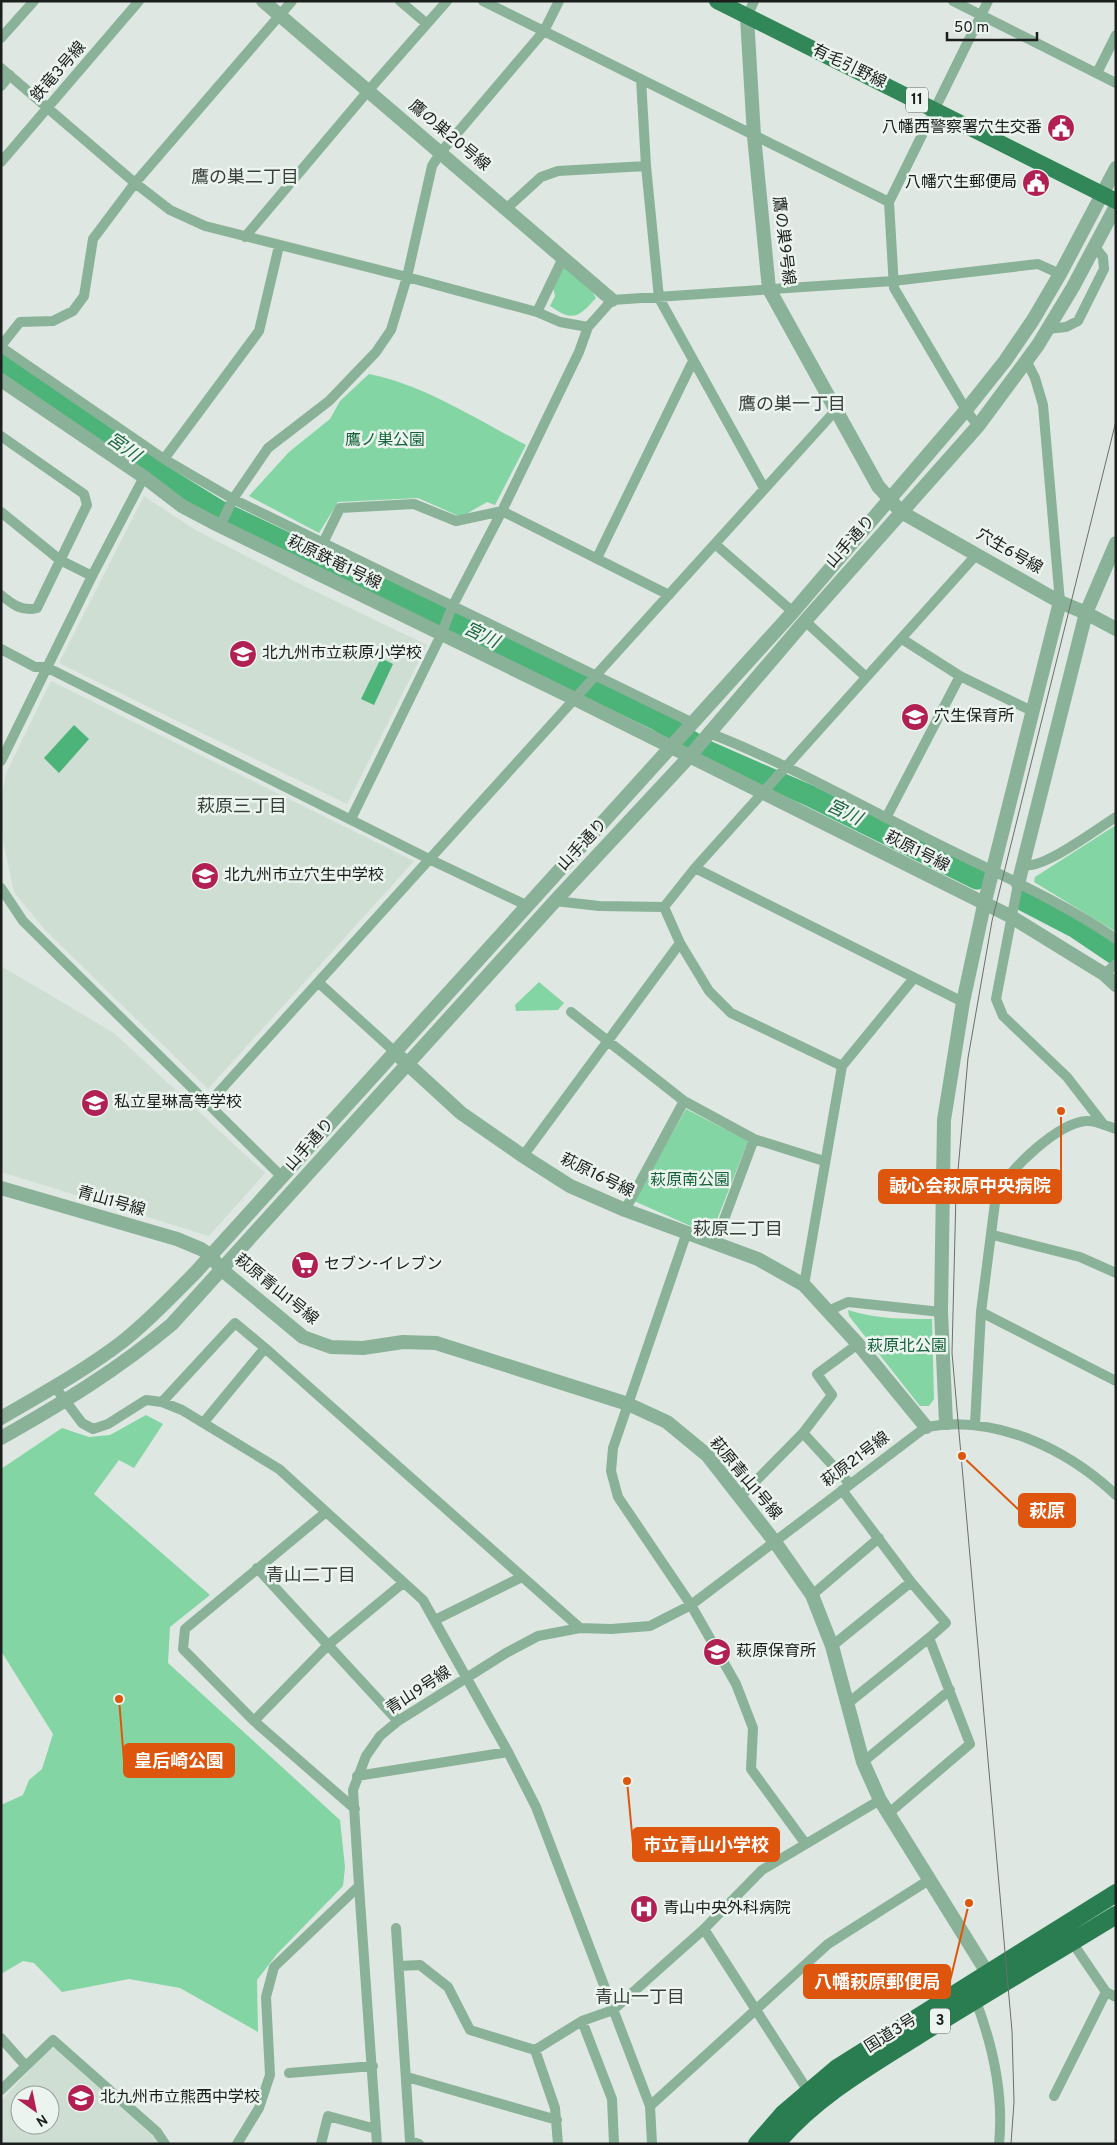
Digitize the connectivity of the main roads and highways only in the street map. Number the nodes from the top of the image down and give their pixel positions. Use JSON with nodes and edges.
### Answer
{"nodes":[{"id":1,"x":717,"y":1,"type":"edge"},
{"id":2,"x":1109,"y":197,"type":"edge"},
{"id":3,"x":1116,"y":1894,"type":"edge"},
{"id":4,"x":1116,"y":1915,"type":"edge"},
{"id":5,"x":992,"y":1980,"type":"junction"},
{"id":6,"x":972,"y":1992,"type":"junction"},
{"id":7,"x":757,"y":2144,"type":"edge"},
{"id":8,"x":776,"y":2144,"type":"edge"}],
"edges":[{"from":1,"to":2,"type":"main road","name":"有毛引野線","number":"11"},
{"from":3,"to":5,"type":"highway","name":"国道3号","number":"3"},
{"from":4,"to":5,"type":"highway","name":"国道3号","number":"3"},
{"from":5,"to":6,"type":"highway","name":"国道3号","number":"3"},
{"from":6,"to":7,"type":"highway","name":"国道3号","number":"3"},
{"from":6,"to":8,"type":"highway","name":"国道3号","number":"3"}]}
